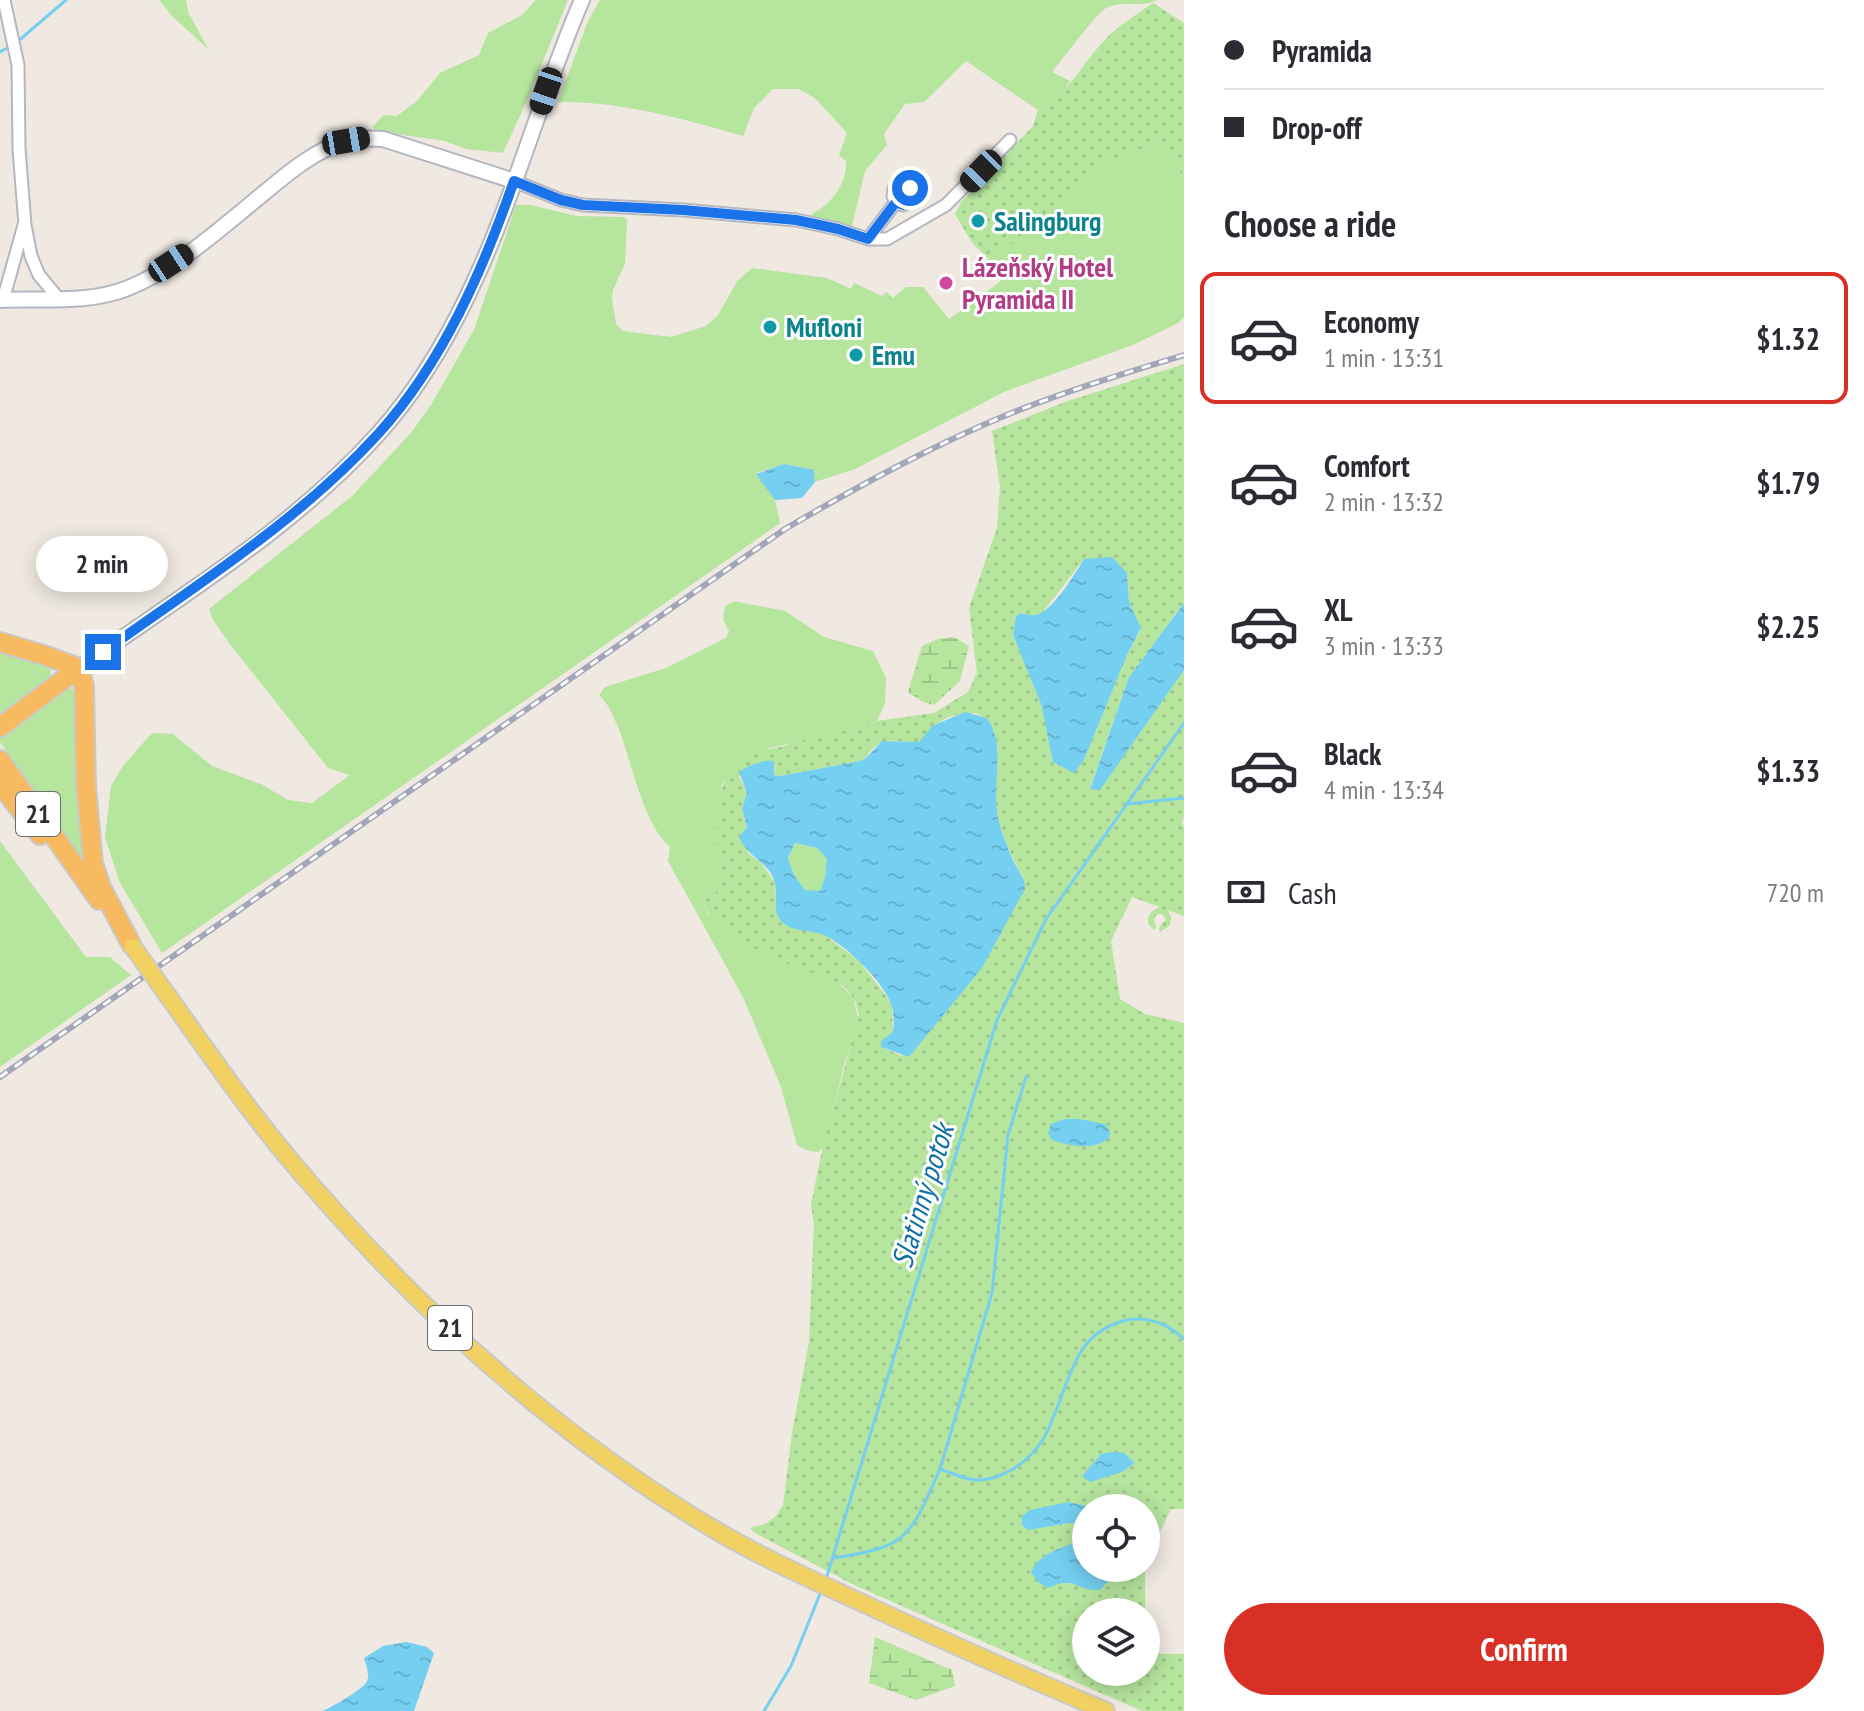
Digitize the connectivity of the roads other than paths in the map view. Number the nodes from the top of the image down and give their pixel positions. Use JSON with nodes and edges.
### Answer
{"nodes":[{"id":1,"x":4,"y":0,"type":"edge"},
{"id":2,"x":582,"y":0,"type":"edge"},
{"id":3,"x":1010,"y":140,"type":"dead end"},
{"id":4,"x":514,"y":181,"type":"junction"},
{"id":5,"x":896,"y":202,"type":"dead end"},
{"id":6,"x":25,"y":225,"type":"junction"},
{"id":7,"x":868,"y":239,"type":"junction"},
{"id":8,"x":58,"y":298,"type":"junction"},
{"id":9,"x":2,"y":300,"type":"edge"},
{"id":10,"x":0,"y":642,"type":"edge"},
{"id":11,"x":79,"y":668,"type":"junction"},
{"id":12,"x":0,"y":727,"type":"edge"},
{"id":13,"x":0,"y":760,"type":"edge"},
{"id":14,"x":0,"y":784,"type":"edge"},
{"id":15,"x":132,"y":946,"type":"junction"},
{"id":16,"x":1106,"y":1711,"type":"edge"}],
"edges":[{"from":1,"to":6,"type":"street"},
{"from":2,"to":4,"type":"street"},
{"from":3,"to":7,"type":"street"},
{"from":4,"to":7,"type":"street"},
{"from":4,"to":8,"type":"street"},
{"from":4,"to":11,"type":"street"},
{"from":5,"to":7,"type":"street"},
{"from":6,"to":8,"type":"street"},
{"from":6,"to":9,"type":"street"},
{"from":8,"to":9,"type":"street"},
{"from":10,"to":11,"type":"highway"},
{"from":11,"to":12,"type":"highway"},
{"from":11,"to":15,"type":"highway","number":"21"},
{"from":13,"to":15,"type":"highway","number":"21"},
{"from":14,"to":15,"type":"highway","number":"21"},
{"from":15,"to":16,"type":"main road","number":"21","bridge":true}]}
